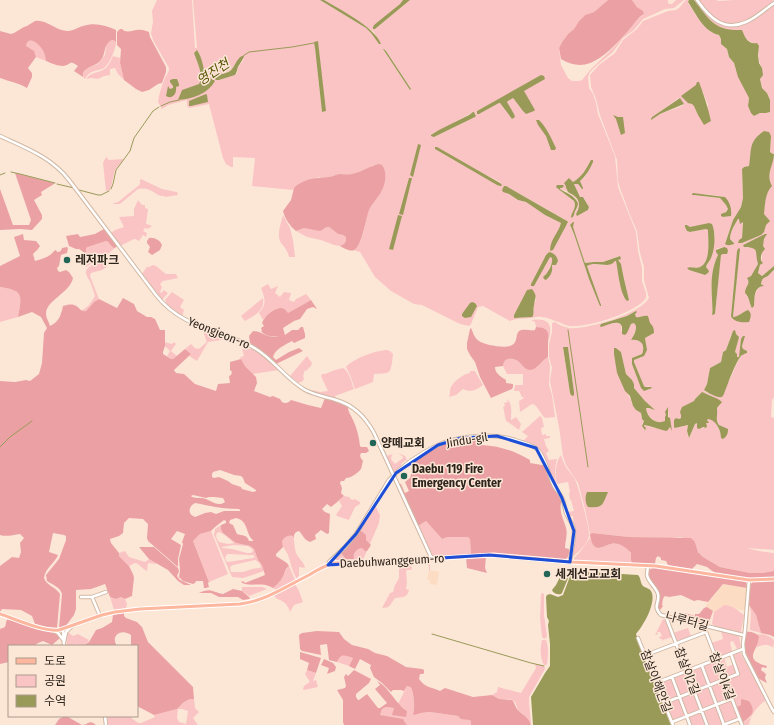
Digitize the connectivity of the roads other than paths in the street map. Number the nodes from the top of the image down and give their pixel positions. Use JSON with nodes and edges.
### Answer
{"nodes":[{"id":1,"x":698,"y":0,"type":"edge"},
{"id":2,"x":774,"y":3,"type":"edge"},
{"id":3,"x":0,"y":136,"type":"edge"},
{"id":4,"x":394,"y":475,"type":"junction"},
{"id":5,"x":432,"y":559,"type":"junction"},
{"id":6,"x":570,"y":562,"type":"junction"},
{"id":7,"x":328,"y":565,"type":"junction"},
{"id":8,"x":648,"y":565,"type":"junction"},
{"id":9,"x":774,"y":579,"type":"edge"},
{"id":10,"x":749,"y":580,"type":"junction"},
{"id":11,"x":106,"y":592,"type":"dead end"},
{"id":12,"x":81,"y":597,"type":"dead end"},
{"id":13,"x":92,"y":597,"type":"junction"},
{"id":14,"x":0,"y":614,"type":"edge"},
{"id":15,"x":100,"y":616,"type":"junction"},
{"id":16,"x":666,"y":616,"type":"junction"},
{"id":17,"x":72,"y":626,"type":"junction"},
{"id":18,"x":704,"y":626,"type":"junction"},
{"id":19,"x":52,"y":630,"type":"junction"},
{"id":20,"x":62,"y":630,"type":"junction"},
{"id":21,"x":706,"y":632,"type":"junction"},
{"id":22,"x":743,"y":635,"type":"junction"},
{"id":23,"x":638,"y":638,"type":"dead end"},
{"id":24,"x":64,"y":642,"type":"junction"},
{"id":25,"x":676,"y":643,"type":"junction"},
{"id":26,"x":743,"y":650,"type":"junction"},
{"id":27,"x":731,"y":654,"type":"junction"},
{"id":28,"x":646,"y":655,"type":"junction"},
{"id":29,"x":716,"y":660,"type":"junction"},
{"id":30,"x":702,"y":666,"type":"junction"},
{"id":31,"x":687,"y":671,"type":"junction"},
{"id":32,"x":672,"y":676,"type":"junction"},
{"id":33,"x":724,"y":680,"type":"junction"},
{"id":34,"x":656,"y":682,"type":"junction"},
{"id":35,"x":709,"y":686,"type":"junction"},
{"id":36,"x":694,"y":691,"type":"junction"},
{"id":37,"x":680,"y":697,"type":"junction"},
{"id":38,"x":731,"y":699,"type":"junction"},
{"id":39,"x":664,"y":702,"type":"junction"},
{"id":40,"x":716,"y":705,"type":"junction"},
{"id":41,"x":702,"y":711,"type":"junction"},
{"id":42,"x":774,"y":712,"type":"edge"},
{"id":43,"x":687,"y":716,"type":"junction"},
{"id":44,"x":739,"y":719,"type":"junction"},
{"id":45,"x":672,"y":724,"type":"edge"},
{"id":46,"x":690,"y":725,"type":"edge"},
{"id":47,"x":707,"y":725,"type":"edge"},
{"id":48,"x":724,"y":725,"type":"edge"},
{"id":49,"x":742,"y":725,"type":"edge"}],
"edges":[{"from":1,"to":2,"type":"street"},
{"from":3,"to":4,"type":"street","name":"Yeongjeon-ro"},
{"from":4,"to":5,"type":"street","name":"Yeongjeon-ro"},
{"from":4,"to":6,"type":"street","name":"Jindu-gil"},
{"from":4,"to":7,"type":"street","name":"Jindu-gil"},
{"from":5,"to":6,"type":"main road","name":"Daebuhwanggeum-ro"},
{"from":5,"to":7,"type":"main road","name":"Daebuhwanggeum-ro"},
{"from":6,"to":8,"type":"main road","name":"Daebuhwanggeum-ro"},
{"from":7,"to":15,"type":"main road","name":"Daebuhwanggeum-ro"},
{"from":8,"to":10,"type":"main road","name":"Daebuhwanggeum-ro"},
{"from":8,"to":16,"type":"street","name":"나루터길"},
{"from":9,"to":10,"type":"main road","name":"Daebuhwanggeum-ro"},
{"from":10,"to":22,"type":"street"},
{"from":11,"to":13,"type":"street"},
{"from":12,"to":13,"type":"street"},
{"from":13,"to":15,"type":"street"},
{"from":14,"to":19,"type":"main road","name":"Daebuhwanggeum-ro"},
{"from":15,"to":17,"type":"main road","name":"Daebuhwanggeum-ro"},
{"from":16,"to":18,"type":"street","name":"나루터길"},
{"from":16,"to":25,"type":"street","name":"참살이2길"},
{"from":17,"to":20,"type":"main road","name":"Daebuhwanggeum-ro"},
{"from":17,"to":24,"type":"street"},
{"from":18,"to":21,"type":"street","name":"참살이4길"},
{"from":18,"to":22,"type":"street","name":"나루터길"},
{"from":19,"to":20,"type":"main road","name":"Daebuhwanggeum-ro"},
{"from":19,"to":24,"type":"street"},
{"from":20,"to":24,"type":"street"},
{"from":21,"to":25,"type":"street"},
{"from":21,"to":29,"type":"street","name":"참살이4길"},
{"from":22,"to":26,"type":"street"},
{"from":23,"to":28,"type":"street","name":"참살이해안길"},
{"from":25,"to":28,"type":"street"},
{"from":25,"to":31,"type":"street","name":"참살이2길"},
{"from":26,"to":27,"type":"street"},
{"from":26,"to":42,"type":"street"},
{"from":27,"to":29,"type":"street"},
{"from":27,"to":33,"type":"street","name":"참살이4길"},
{"from":28,"to":34,"type":"street","name":"참살이해안길"},
{"from":29,"to":30,"type":"street"},
{"from":29,"to":33,"type":"street","name":"참살이4길"},
{"from":30,"to":31,"type":"street"},
{"from":30,"to":35,"type":"street"},
{"from":31,"to":32,"type":"street"},
{"from":31,"to":36,"type":"street","name":"참살이2길"},
{"from":32,"to":34,"type":"street"},
{"from":32,"to":37,"type":"street"},
{"from":33,"to":35,"type":"street"},
{"from":33,"to":38,"type":"street","name":"참살이4길"},
{"from":34,"to":39,"type":"street","name":"참살이해안길"},
{"from":35,"to":36,"type":"street"},
{"from":35,"to":40,"type":"street"},
{"from":36,"to":37,"type":"street"},
{"from":36,"to":41,"type":"street","name":"참살이2길"},
{"from":37,"to":39,"type":"street"},
{"from":37,"to":43,"type":"street"},
{"from":38,"to":40,"type":"street"},
{"from":38,"to":44,"type":"street","name":"참살이4길"},
{"from":39,"to":45,"type":"street","name":"참살이해안길"},
{"from":40,"to":41,"type":"street"},
{"from":40,"to":48,"type":"street"},
{"from":41,"to":43,"type":"street"},
{"from":41,"to":47,"type":"street","name":"참살이2길"},
{"from":43,"to":45,"type":"street"},
{"from":43,"to":46,"type":"street"},
{"from":44,"to":48,"type":"street"},
{"from":44,"to":49,"type":"street","name":"참살이4길"}]}
